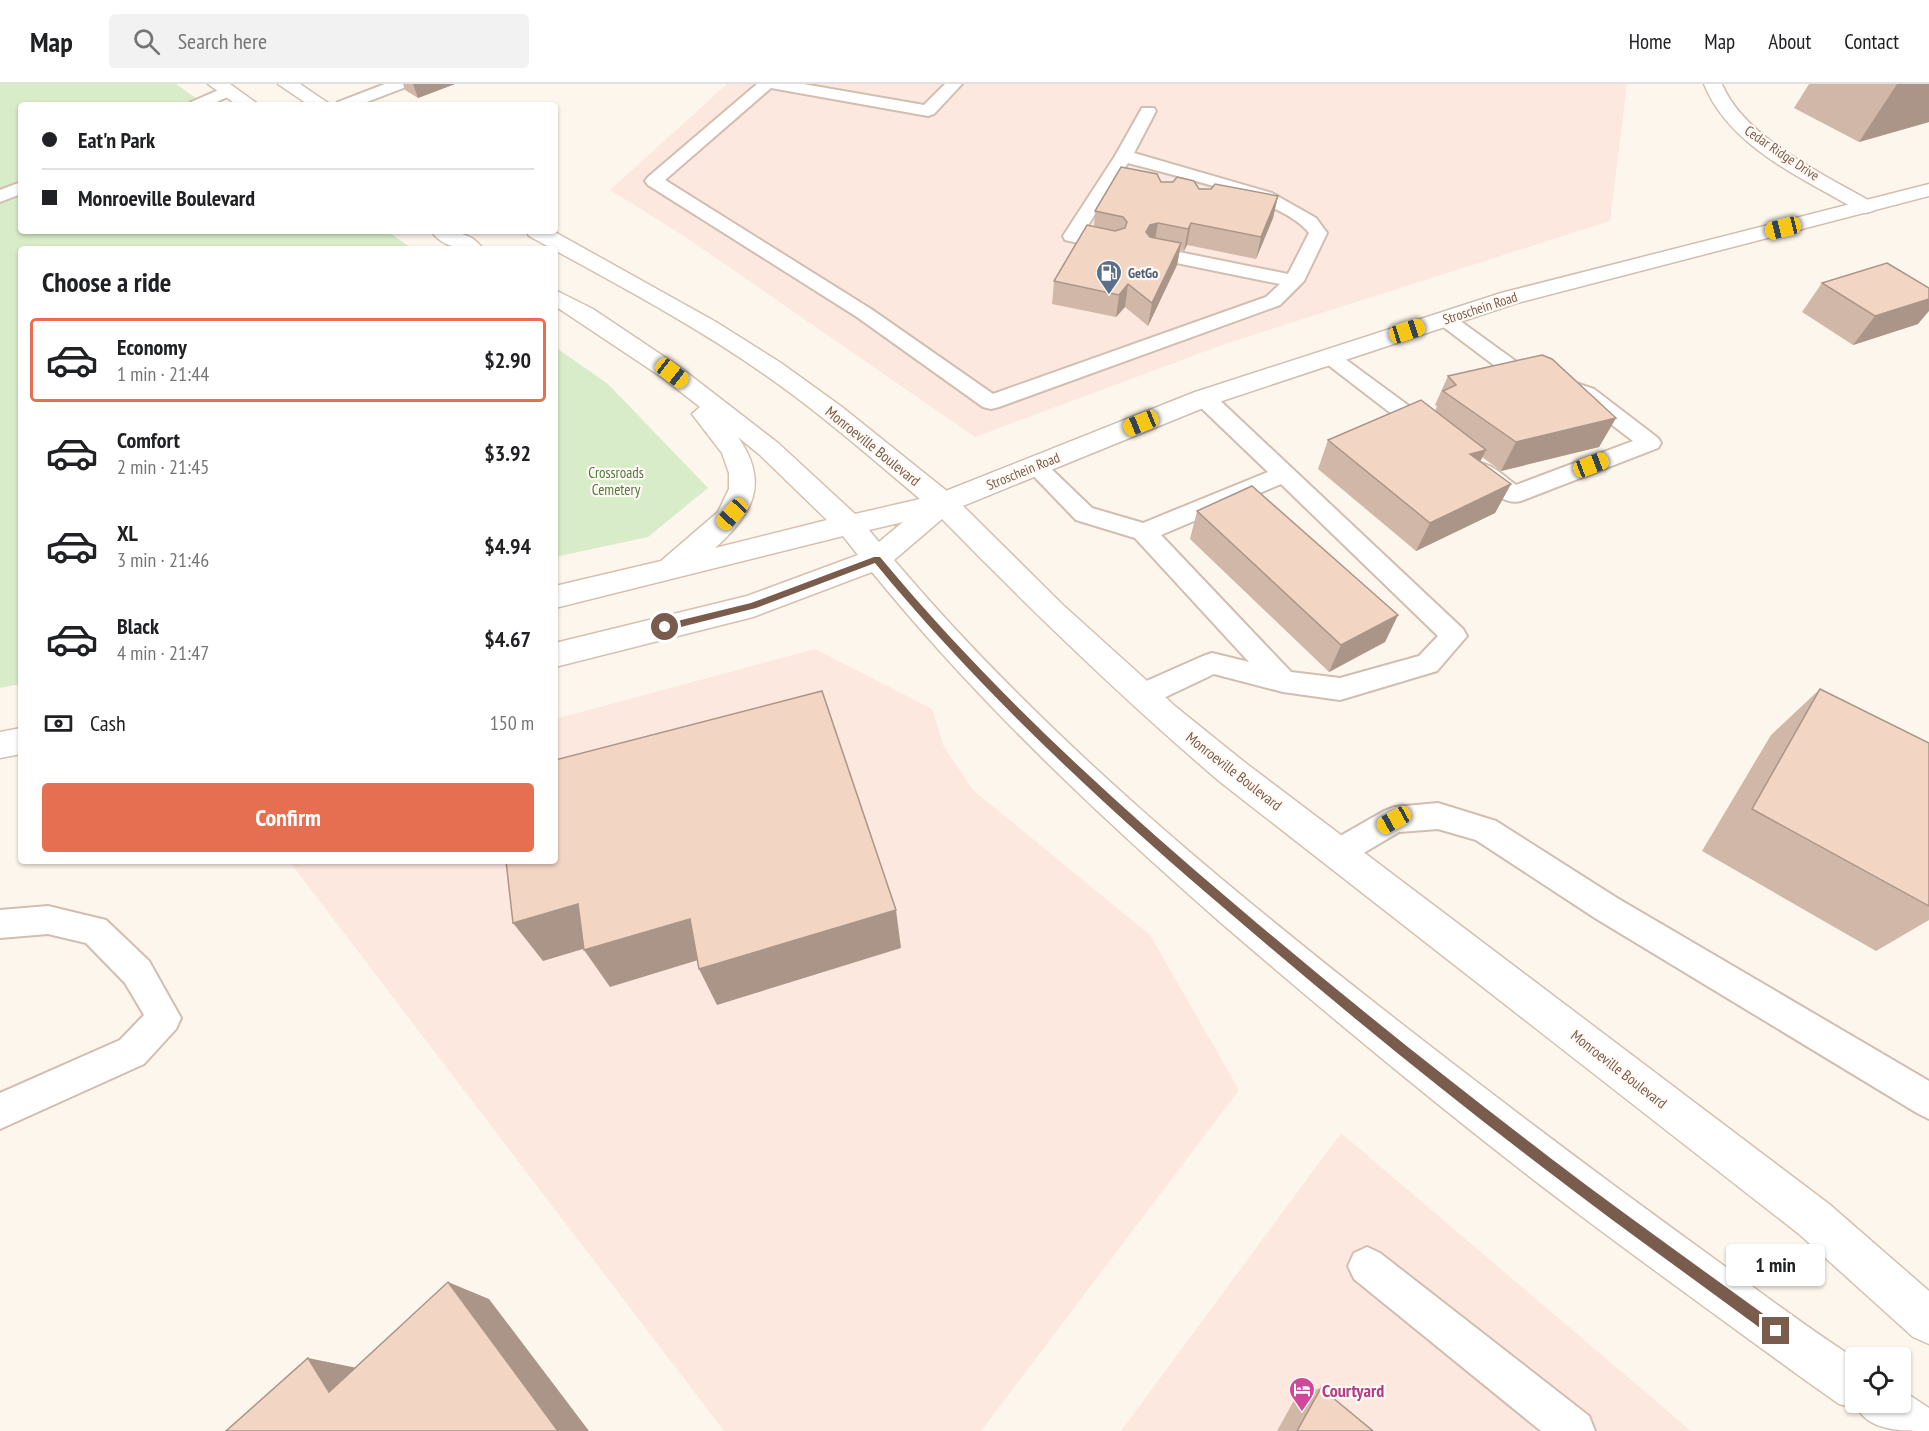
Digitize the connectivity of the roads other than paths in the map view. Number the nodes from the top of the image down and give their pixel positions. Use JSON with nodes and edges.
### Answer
{"nodes":[{"id":1,"x":287,"y":84,"type":"edge"},
{"id":2,"x":400,"y":84,"type":"edge"},
{"id":3,"x":766,"y":84,"type":"edge"},
{"id":4,"x":776,"y":84,"type":"edge"},
{"id":5,"x":954,"y":84,"type":"edge"},
{"id":6,"x":1713,"y":84,"type":"edge"},
{"id":7,"x":223,"y":87,"type":"edge"},
{"id":8,"x":202,"y":102,"type":"edge"},
{"id":9,"x":246,"y":102,"type":"edge"},
{"id":10,"x":317,"y":102,"type":"edge"},
{"id":11,"x":352,"y":102,"type":"edge"},
{"id":12,"x":1148,"y":111,"type":"dead end"},
{"id":13,"x":1124,"y":156,"type":"junction"},
{"id":14,"x":1178,"y":173,"type":"junction"},
{"id":15,"x":18,"y":188,"type":"edge"},
{"id":16,"x":1168,"y":189,"type":"edge"},
{"id":17,"x":1929,"y":190,"type":"edge"},
{"id":18,"x":1247,"y":191,"type":"junction"},
{"id":19,"x":0,"y":197,"type":"edge"},
{"id":20,"x":1866,"y":207,"type":"junction"},
{"id":21,"x":1239,"y":212,"type":"edge"},
{"id":22,"x":447,"y":234,"type":"edge"},
{"id":23,"x":542,"y":234,"type":"edge"},
{"id":24,"x":1113,"y":244,"type":"edge"},
{"id":25,"x":467,"y":246,"type":"edge"},
{"id":26,"x":1154,"y":253,"type":"edge"},
{"id":27,"x":1294,"y":282,"type":"junction"},
{"id":28,"x":558,"y":299,"type":"edge"},
{"id":29,"x":1446,"y":319,"type":"junction"},
{"id":30,"x":1330,"y":357,"type":"junction"},
{"id":31,"x":672,"y":373,"type":"junction"},
{"id":32,"x":1204,"y":398,"type":"junction"},
{"id":33,"x":1035,"y":465,"type":"junction"},
{"id":34,"x":1284,"y":474,"type":"junction"},
{"id":35,"x":944,"y":503,"type":"junction"},
{"id":36,"x":848,"y":524,"type":"junction"},
{"id":37,"x":1144,"y":532,"type":"junction"},
{"id":38,"x":877,"y":559,"type":"junction"},
{"id":39,"x":665,"y":572,"type":"junction"},
{"id":40,"x":558,"y":596,"type":"edge"},
{"id":41,"x":558,"y":654,"type":"edge"},
{"id":42,"x":1283,"y":681,"type":"junction"},
{"id":43,"x":1143,"y":695,"type":"junction"},
{"id":44,"x":18,"y":742,"type":"edge"},
{"id":45,"x":0,"y":746,"type":"edge"},
{"id":46,"x":1339,"y":852,"type":"junction"},
{"id":47,"x":0,"y":924,"type":"edge"},
{"id":48,"x":1929,"y":1101,"type":"edge"},
{"id":49,"x":0,"y":1111,"type":"edge"},
{"id":50,"x":1367,"y":1266,"type":"dead end"},
{"id":51,"x":1929,"y":1321,"type":"edge"},
{"id":52,"x":1845,"y":1380,"type":"edge"},
{"id":53,"x":1574,"y":1431,"type":"edge"}],
"edges":[{"from":1,"to":10,"type":"main road"},
{"from":2,"to":11,"type":"lane"},
{"from":3,"to":27,"type":"lane"},
{"from":4,"to":5,"type":"lane"},
{"from":6,"to":20,"type":"main road","name":"Cedar Ridge Drive"},
{"from":7,"to":8,"type":"lane"},
{"from":7,"to":9,"type":"main road"},
{"from":12,"to":13,"type":"lane"},
{"from":13,"to":14,"type":"lane"},
{"from":13,"to":24,"type":"lane"},
{"from":14,"to":16,"type":"lane"},
{"from":14,"to":18,"type":"lane"},
{"from":15,"to":19,"type":"lane"},
{"from":17,"to":20,"type":"main road","name":"Stroschein Road"},
{"from":18,"to":21,"type":"lane"},
{"from":18,"to":27,"type":"lane"},
{"from":20,"to":29,"type":"main road","name":"Stroschein Road"},
{"from":22,"to":25,"type":"main road"},
{"from":23,"to":35,"type":"main road","name":"Monroeville Boulevard"},
{"from":26,"to":27,"type":"lane"},
{"from":28,"to":31,"type":"main road"},
{"from":29,"to":30,"type":"main road","name":"Stroschein Road"},
{"from":29,"to":30,"type":"lane"},
{"from":30,"to":32,"type":"main road","name":"Stroschein Road"},
{"from":31,"to":36,"type":"main road"},
{"from":31,"to":39,"type":"main road"},
{"from":32,"to":33,"type":"main road","name":"Stroschein Road"},
{"from":32,"to":34,"type":"lane"},
{"from":33,"to":35,"type":"main road","name":"Stroschein Road"},
{"from":33,"to":37,"type":"lane"},
{"from":34,"to":37,"type":"lane"},
{"from":34,"to":42,"type":"lane"},
{"from":35,"to":36,"type":"main road","name":"Stroschein Road"},
{"from":35,"to":38,"type":"main road","name":"Stroschein Road"},
{"from":35,"to":43,"type":"main road","name":"Monroeville Boulevard"},
{"from":36,"to":38,"type":"main road"},
{"from":36,"to":39,"type":"main road","name":"Stroschein Road"},
{"from":37,"to":42,"type":"lane"},
{"from":38,"to":41,"type":"main road","name":"Stroschein Road"},
{"from":38,"to":52,"type":"main road"},
{"from":39,"to":40,"type":"main road","name":"Stroschein Road"},
{"from":42,"to":43,"type":"lane"},
{"from":43,"to":46,"type":"main road","name":"Monroeville Boulevard"},
{"from":44,"to":45,"type":"main road"},
{"from":46,"to":48,"type":"lane"},
{"from":46,"to":51,"type":"main road","name":"Monroeville Boulevard"},
{"from":47,"to":49,"type":"lane"},
{"from":50,"to":53,"type":"lane"}]}
